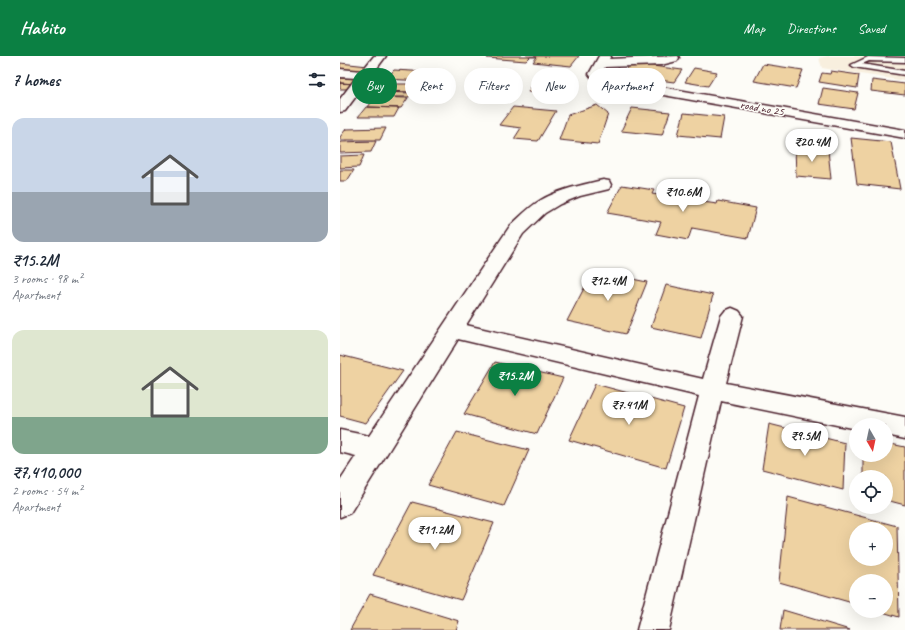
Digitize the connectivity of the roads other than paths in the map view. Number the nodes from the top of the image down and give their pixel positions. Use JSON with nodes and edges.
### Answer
{"nodes":[{"id":1,"x":380,"y":56,"type":"edge"},
{"id":2,"x":672,"y":56,"type":"edge"},
{"id":3,"x":603,"y":60,"type":"edge"},
{"id":4,"x":905,"y":60,"type":"edge"},
{"id":5,"x":371,"y":68,"type":"edge"},
{"id":6,"x":340,"y":73,"type":"edge"},
{"id":7,"x":905,"y":73,"type":"edge"},
{"id":8,"x":352,"y":74,"type":"edge"},
{"id":9,"x":352,"y":92,"type":"edge"},
{"id":10,"x":340,"y":108,"type":"edge"},
{"id":11,"x":905,"y":134,"type":"edge"},
{"id":12,"x":603,"y":185,"type":"dead end"},
{"id":13,"x":732,"y":316,"type":"dead end"},
{"id":14,"x":453,"y":330,"type":"junction"},
{"id":15,"x":712,"y":390,"type":"junction"},
{"id":16,"x":905,"y":428,"type":"edge"},
{"id":17,"x":340,"y":441,"type":"edge"},
{"id":18,"x":375,"y":449,"type":"junction"},
{"id":19,"x":340,"y":504,"type":"edge"},
{"id":20,"x":653,"y":630,"type":"edge"}],
"edges":[{"from":1,"to":5,"type":"street"},
{"from":2,"to":3,"type":"street"},
{"from":3,"to":11,"type":"street","name":"road no 25"},
{"from":4,"to":7,"type":"lane"},
{"from":6,"to":8,"type":"street"},
{"from":9,"to":10,"type":"street"},
{"from":12,"to":14,"type":"street"},
{"from":13,"to":15,"type":"street"},
{"from":14,"to":15,"type":"street"},
{"from":14,"to":18,"type":"street"},
{"from":15,"to":16,"type":"street"},
{"from":15,"to":20,"type":"street"},
{"from":17,"to":18,"type":"street"},
{"from":18,"to":19,"type":"street"}]}
